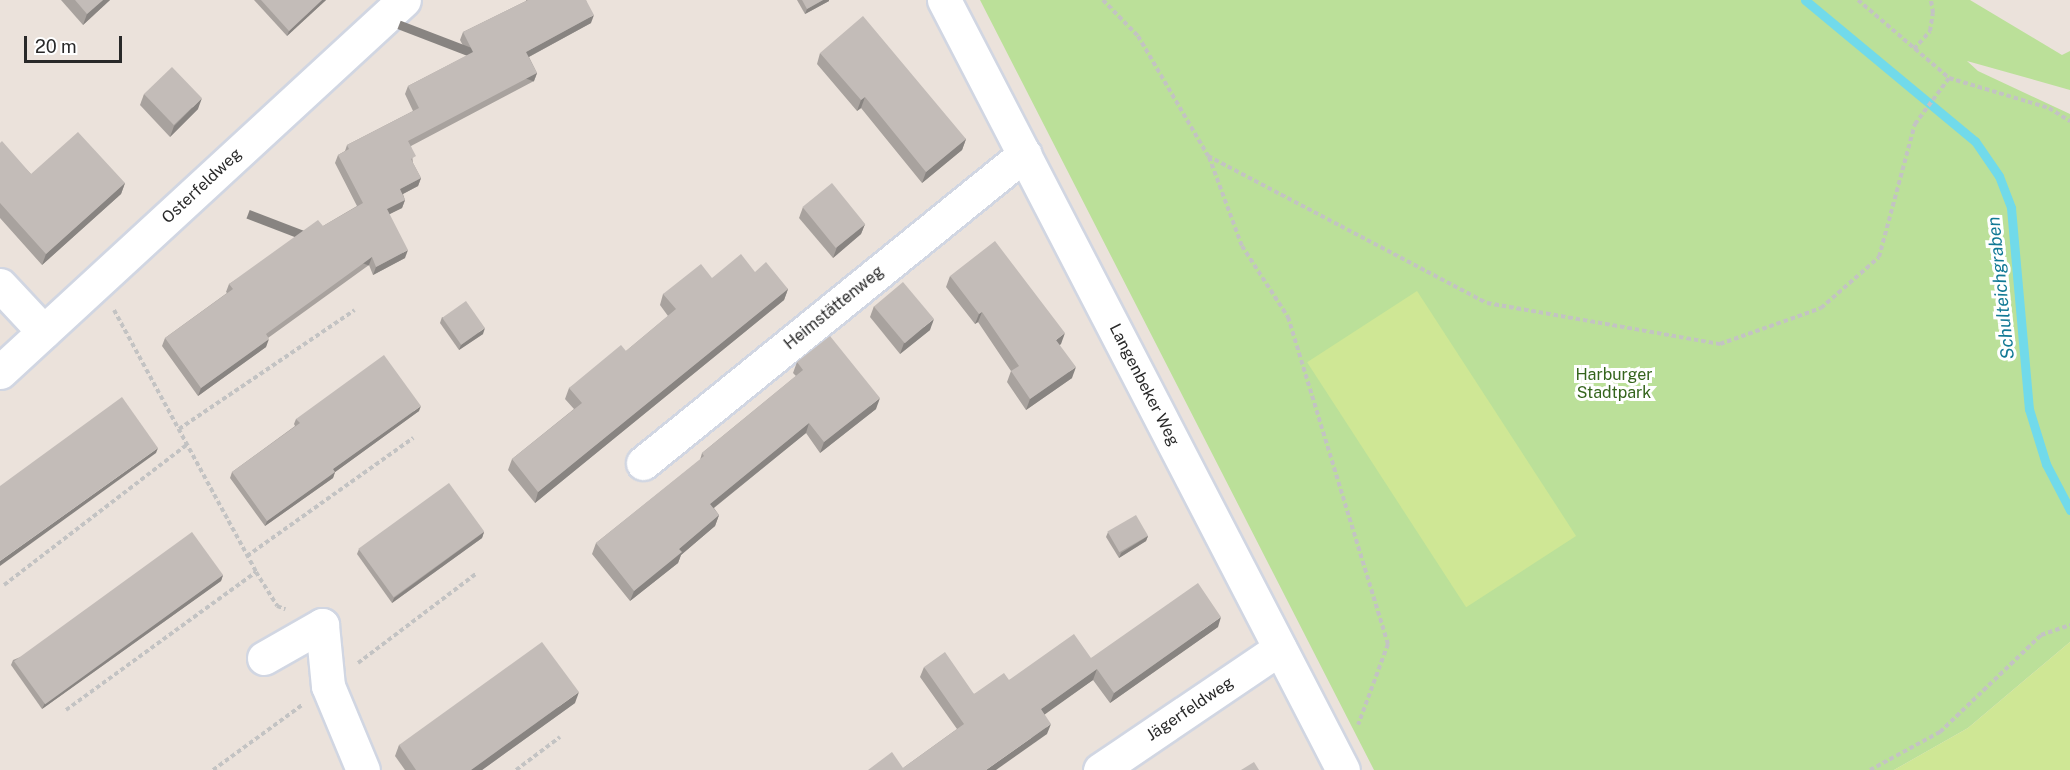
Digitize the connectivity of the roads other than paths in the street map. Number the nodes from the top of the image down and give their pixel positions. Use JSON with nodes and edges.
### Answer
{"nodes":[{"id":1,"x":404,"y":0,"type":"edge"},
{"id":2,"x":944,"y":0,"type":"edge"},
{"id":3,"x":1024,"y":154,"type":"junction"},
{"id":4,"x":0,"y":285,"type":"edge"},
{"id":5,"x":44,"y":332,"type":"junction"},
{"id":6,"x":0,"y":372,"type":"edge"},
{"id":7,"x":643,"y":463,"type":"dead end"},
{"id":8,"x":1280,"y":648,"type":"junction"},
{"id":9,"x":264,"y":658,"type":"dead end"},
{"id":10,"x":1343,"y":769,"type":"edge"},
{"id":11,"x":363,"y":770,"type":"edge"},
{"id":12,"x":1100,"y":770,"type":"edge"}],
"edges":[{"from":1,"to":5,"type":"street","name":"Osterfeldweg"},
{"from":2,"to":3,"type":"street","name":"Langenbeker Weg"},
{"from":3,"to":7,"type":"street","name":"Heimstättenweg"},
{"from":3,"to":8,"type":"street","name":"Langenbeker Weg"},
{"from":4,"to":5,"type":"street"},
{"from":5,"to":6,"type":"street","name":"Osterfeldweg"},
{"from":8,"to":10,"type":"street","name":"Langenbeker Weg"},
{"from":8,"to":12,"type":"street","name":"Jägerfeldweg"},
{"from":9,"to":11,"type":"street"}]}
